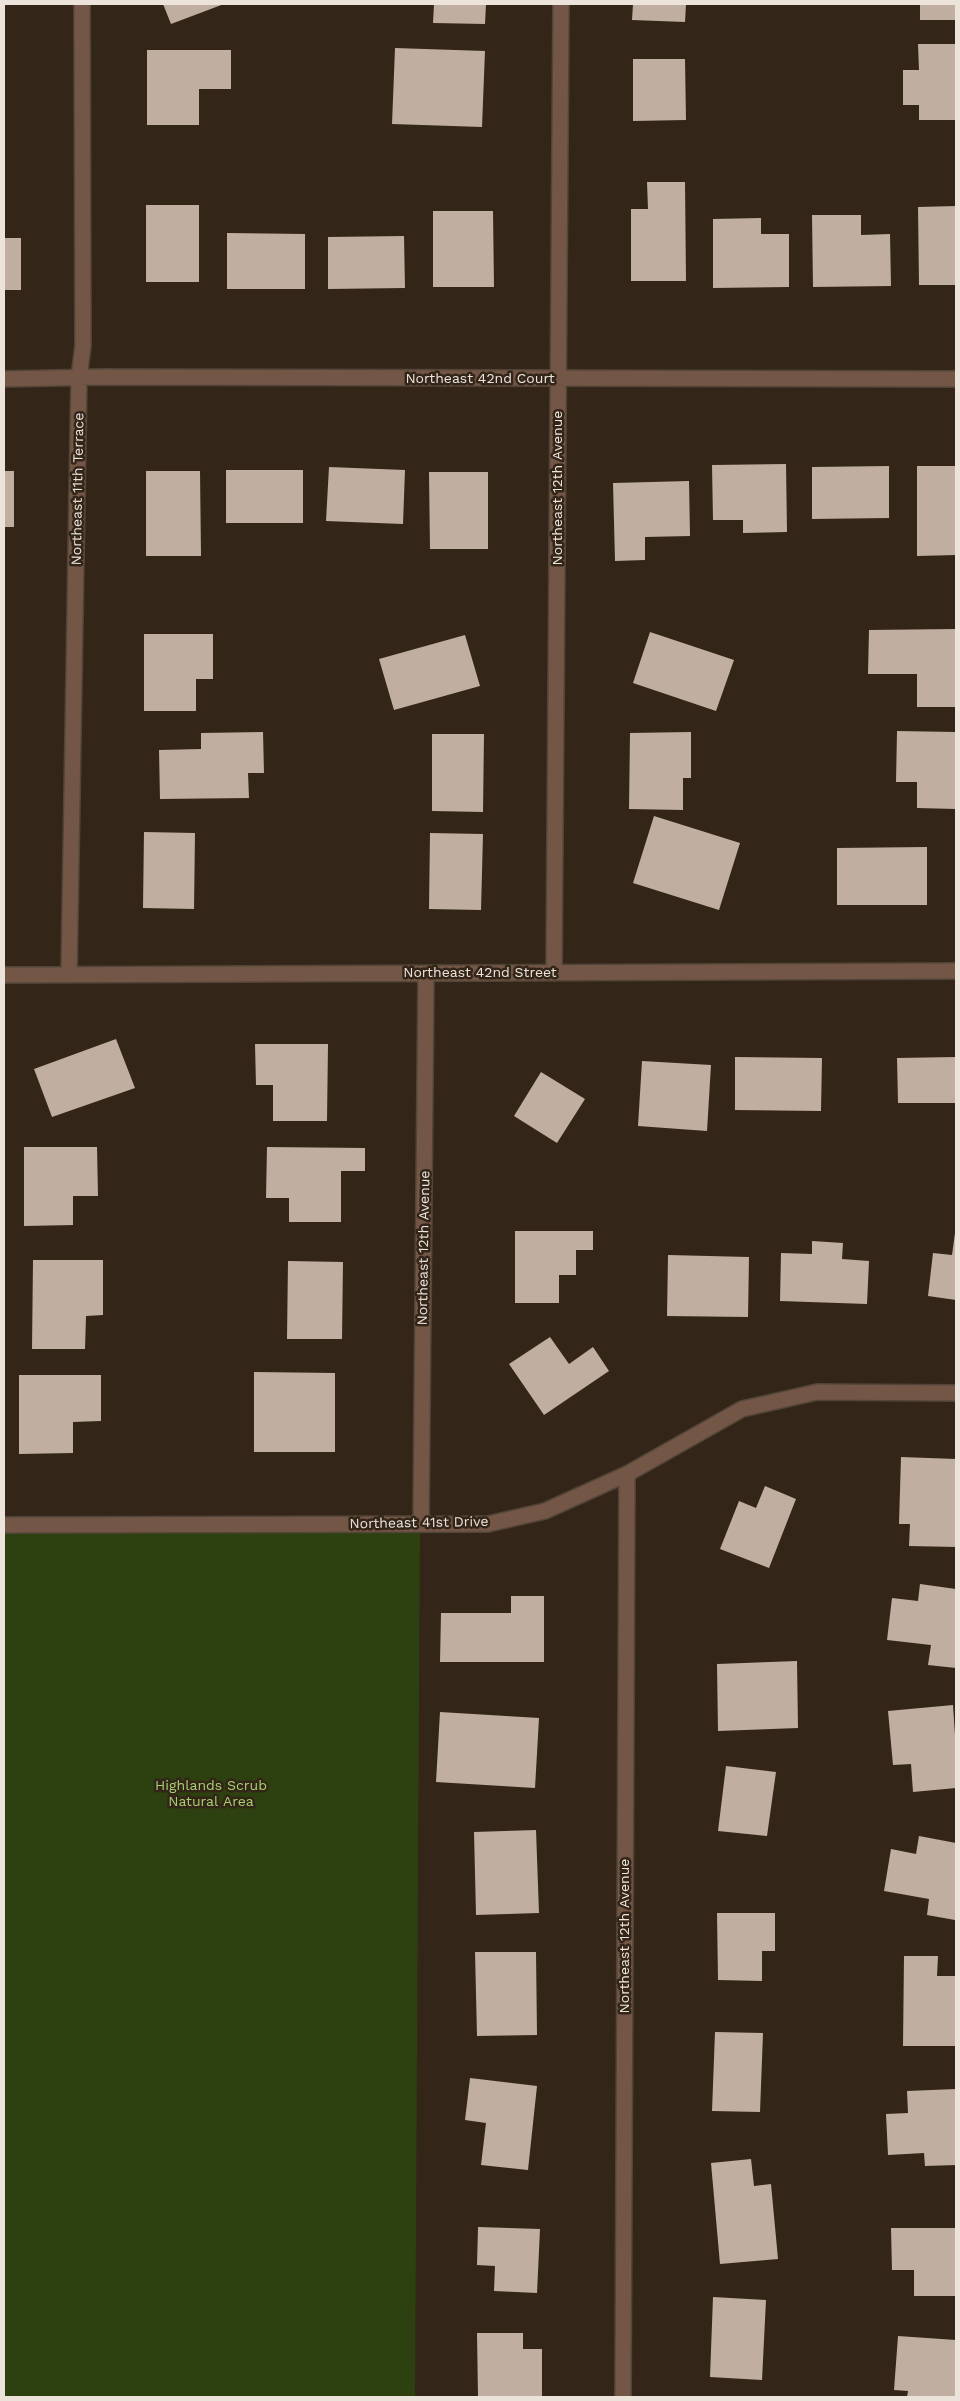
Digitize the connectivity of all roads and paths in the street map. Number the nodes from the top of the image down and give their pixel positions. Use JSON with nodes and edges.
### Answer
{"nodes":[{"id":1,"x":82,"y":4,"type":"edge"},
{"id":2,"x":561,"y":4,"type":"edge"},
{"id":3,"x":78,"y":377,"type":"junction"},
{"id":4,"x":4,"y":379,"type":"edge"},
{"id":5,"x":558,"y":379,"type":"junction"},
{"id":6,"x":956,"y":379,"type":"edge"},
{"id":7,"x":956,"y":971,"type":"edge"},
{"id":8,"x":426,"y":973,"type":"junction"},
{"id":9,"x":554,"y":973,"type":"junction"},
{"id":10,"x":4,"y":975,"type":"edge"},
{"id":11,"x":69,"y":975,"type":"junction"},
{"id":12,"x":956,"y":1393,"type":"edge"},
{"id":13,"x":627,"y":1474,"type":"junction"},
{"id":14,"x":421,"y":1523,"type":"junction"},
{"id":15,"x":4,"y":1524,"type":"edge"},
{"id":16,"x":623,"y":2397,"type":"edge"}],
"edges":[{"from":1,"to":3,"type":"street","name":"Northeast 11th Terrace"},
{"from":2,"to":5,"type":"street","name":"Northeast 12th Avenue"},
{"from":3,"to":4,"type":"street","name":"Northeast 42nd Court"},
{"from":3,"to":5,"type":"street","name":"Northeast 42nd Court"},
{"from":3,"to":11,"type":"street","name":"Northeast 11th Terrace"},
{"from":5,"to":6,"type":"street","name":"Northeast 42nd Court"},
{"from":5,"to":9,"type":"street","name":"Northeast 12th Avenue"},
{"from":7,"to":9,"type":"street","name":"Northeast 42nd Street"},
{"from":8,"to":9,"type":"street","name":"Northeast 42nd Street"},
{"from":8,"to":11,"type":"street","name":"Northeast 42nd Street"},
{"from":8,"to":14,"type":"street","name":"Northeast 12th Avenue"},
{"from":10,"to":11,"type":"street","name":"Northeast 42nd Street"},
{"from":12,"to":13,"type":"street","name":"Northeast 41st Drive"},
{"from":13,"to":14,"type":"street","name":"Northeast 41st Drive"},
{"from":13,"to":16,"type":"street","name":"Northeast 12th Avenue"},
{"from":14,"to":15,"type":"street","name":"Northeast 41st Drive"}]}
